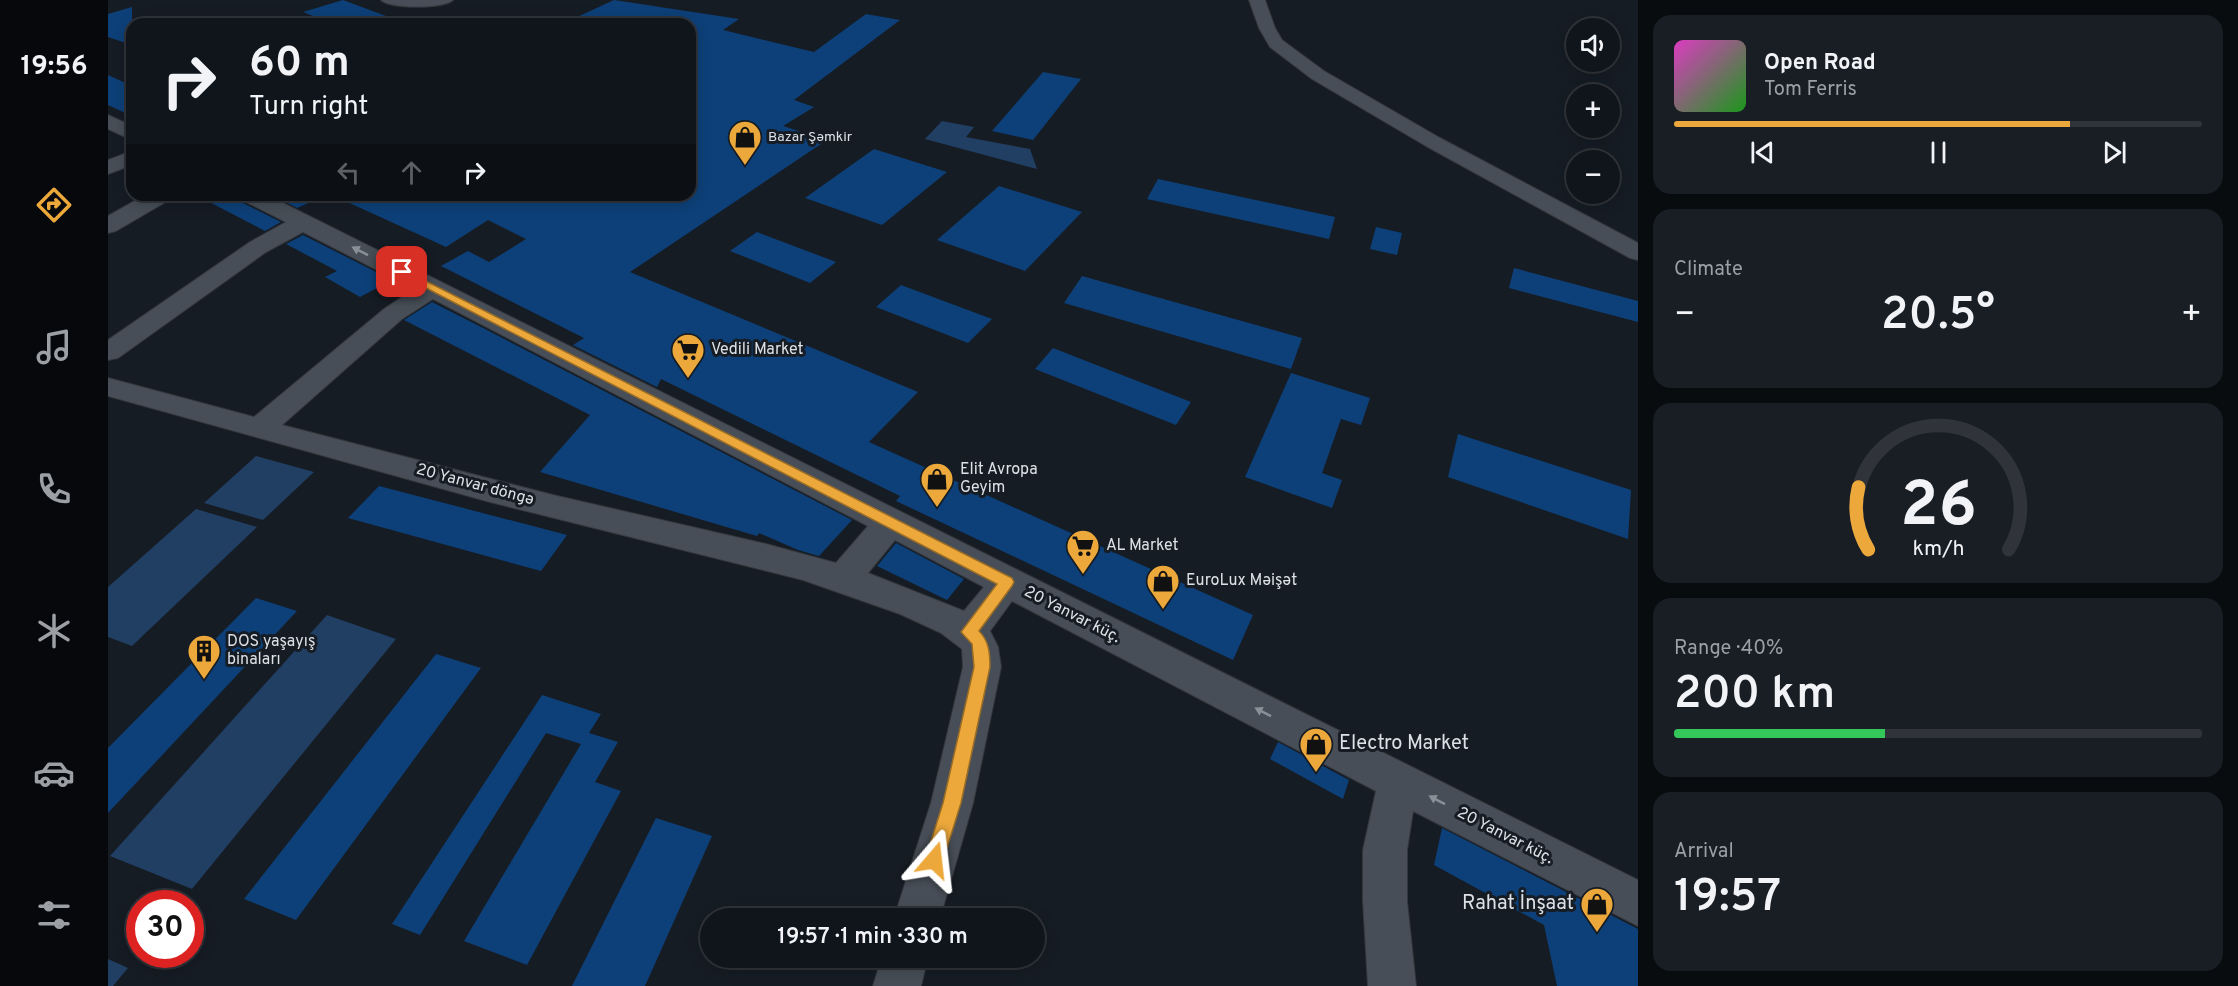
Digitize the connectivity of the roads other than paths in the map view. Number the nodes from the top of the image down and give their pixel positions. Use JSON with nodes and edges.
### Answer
{"nodes":[{"id":1,"x":389,"y":0,"type":"edge"},
{"id":2,"x":445,"y":0,"type":"edge"},
{"id":3,"x":1257,"y":0,"type":"edge"},
{"id":4,"x":108,"y":121,"type":"edge"},
{"id":5,"x":126,"y":131,"type":"edge"},
{"id":6,"x":126,"y":160,"type":"edge"},
{"id":7,"x":108,"y":168,"type":"edge"},
{"id":8,"x":151,"y":201,"type":"edge"},
{"id":9,"x":262,"y":201,"type":"edge"},
{"id":10,"x":304,"y":222,"type":"junction"},
{"id":11,"x":108,"y":226,"type":"edge"},
{"id":12,"x":1638,"y":253,"type":"edge"},
{"id":13,"x":434,"y":288,"type":"junction"},
{"id":14,"x":108,"y":352,"type":"edge"},
{"id":15,"x":108,"y":387,"type":"edge"},
{"id":16,"x":260,"y":428,"type":"junction"},
{"id":17,"x":890,"y":523,"type":"junction"},
{"id":18,"x":844,"y":578,"type":"junction"},
{"id":19,"x":1007,"y":582,"type":"junction"},
{"id":20,"x":969,"y":632,"type":"junction"},
{"id":21,"x":1398,"y":781,"type":"junction"},
{"id":22,"x":1638,"y":904,"type":"edge"},
{"id":23,"x":920,"y":908,"type":"edge"},
{"id":24,"x":902,"y":968,"type":"edge"},
{"id":25,"x":897,"y":986,"type":"edge"},
{"id":26,"x":1392,"y":986,"type":"edge"}],
"edges":[{"from":1,"to":2,"type":"street"},
{"from":3,"to":12,"type":"street"},
{"from":4,"to":5,"type":"street"},
{"from":6,"to":7,"type":"street"},
{"from":8,"to":11,"type":"street"},
{"from":9,"to":10,"type":"street","name":"20 Yanvar küç."},
{"from":13,"to":10,"type":"street","name":"20 Yanvar küç.","one_way":true},
{"from":10,"to":14,"type":"street"},
{"from":13,"to":16,"type":"street"},
{"from":13,"to":17,"type":"street","name":"20 Yanvar küç."},
{"from":15,"to":16,"type":"street","name":"20 Yanvar döngə"},
{"from":16,"to":18,"type":"street","name":"20 Yanvar döngə"},
{"from":17,"to":18,"type":"street"},
{"from":17,"to":19,"type":"street","name":"20 Yanvar küç."},
{"from":18,"to":20,"type":"street","name":"20 Yanvar döngə"},
{"from":19,"to":20,"type":"street"},
{"from":21,"to":19,"type":"street","name":"20 Yanvar küç.","one_way":true},
{"from":20,"to":23,"type":"street"},
{"from":22,"to":21,"type":"street","name":"20 Yanvar küç.","one_way":true},
{"from":21,"to":26,"type":"street"},
{"from":24,"to":25,"type":"street"}]}
